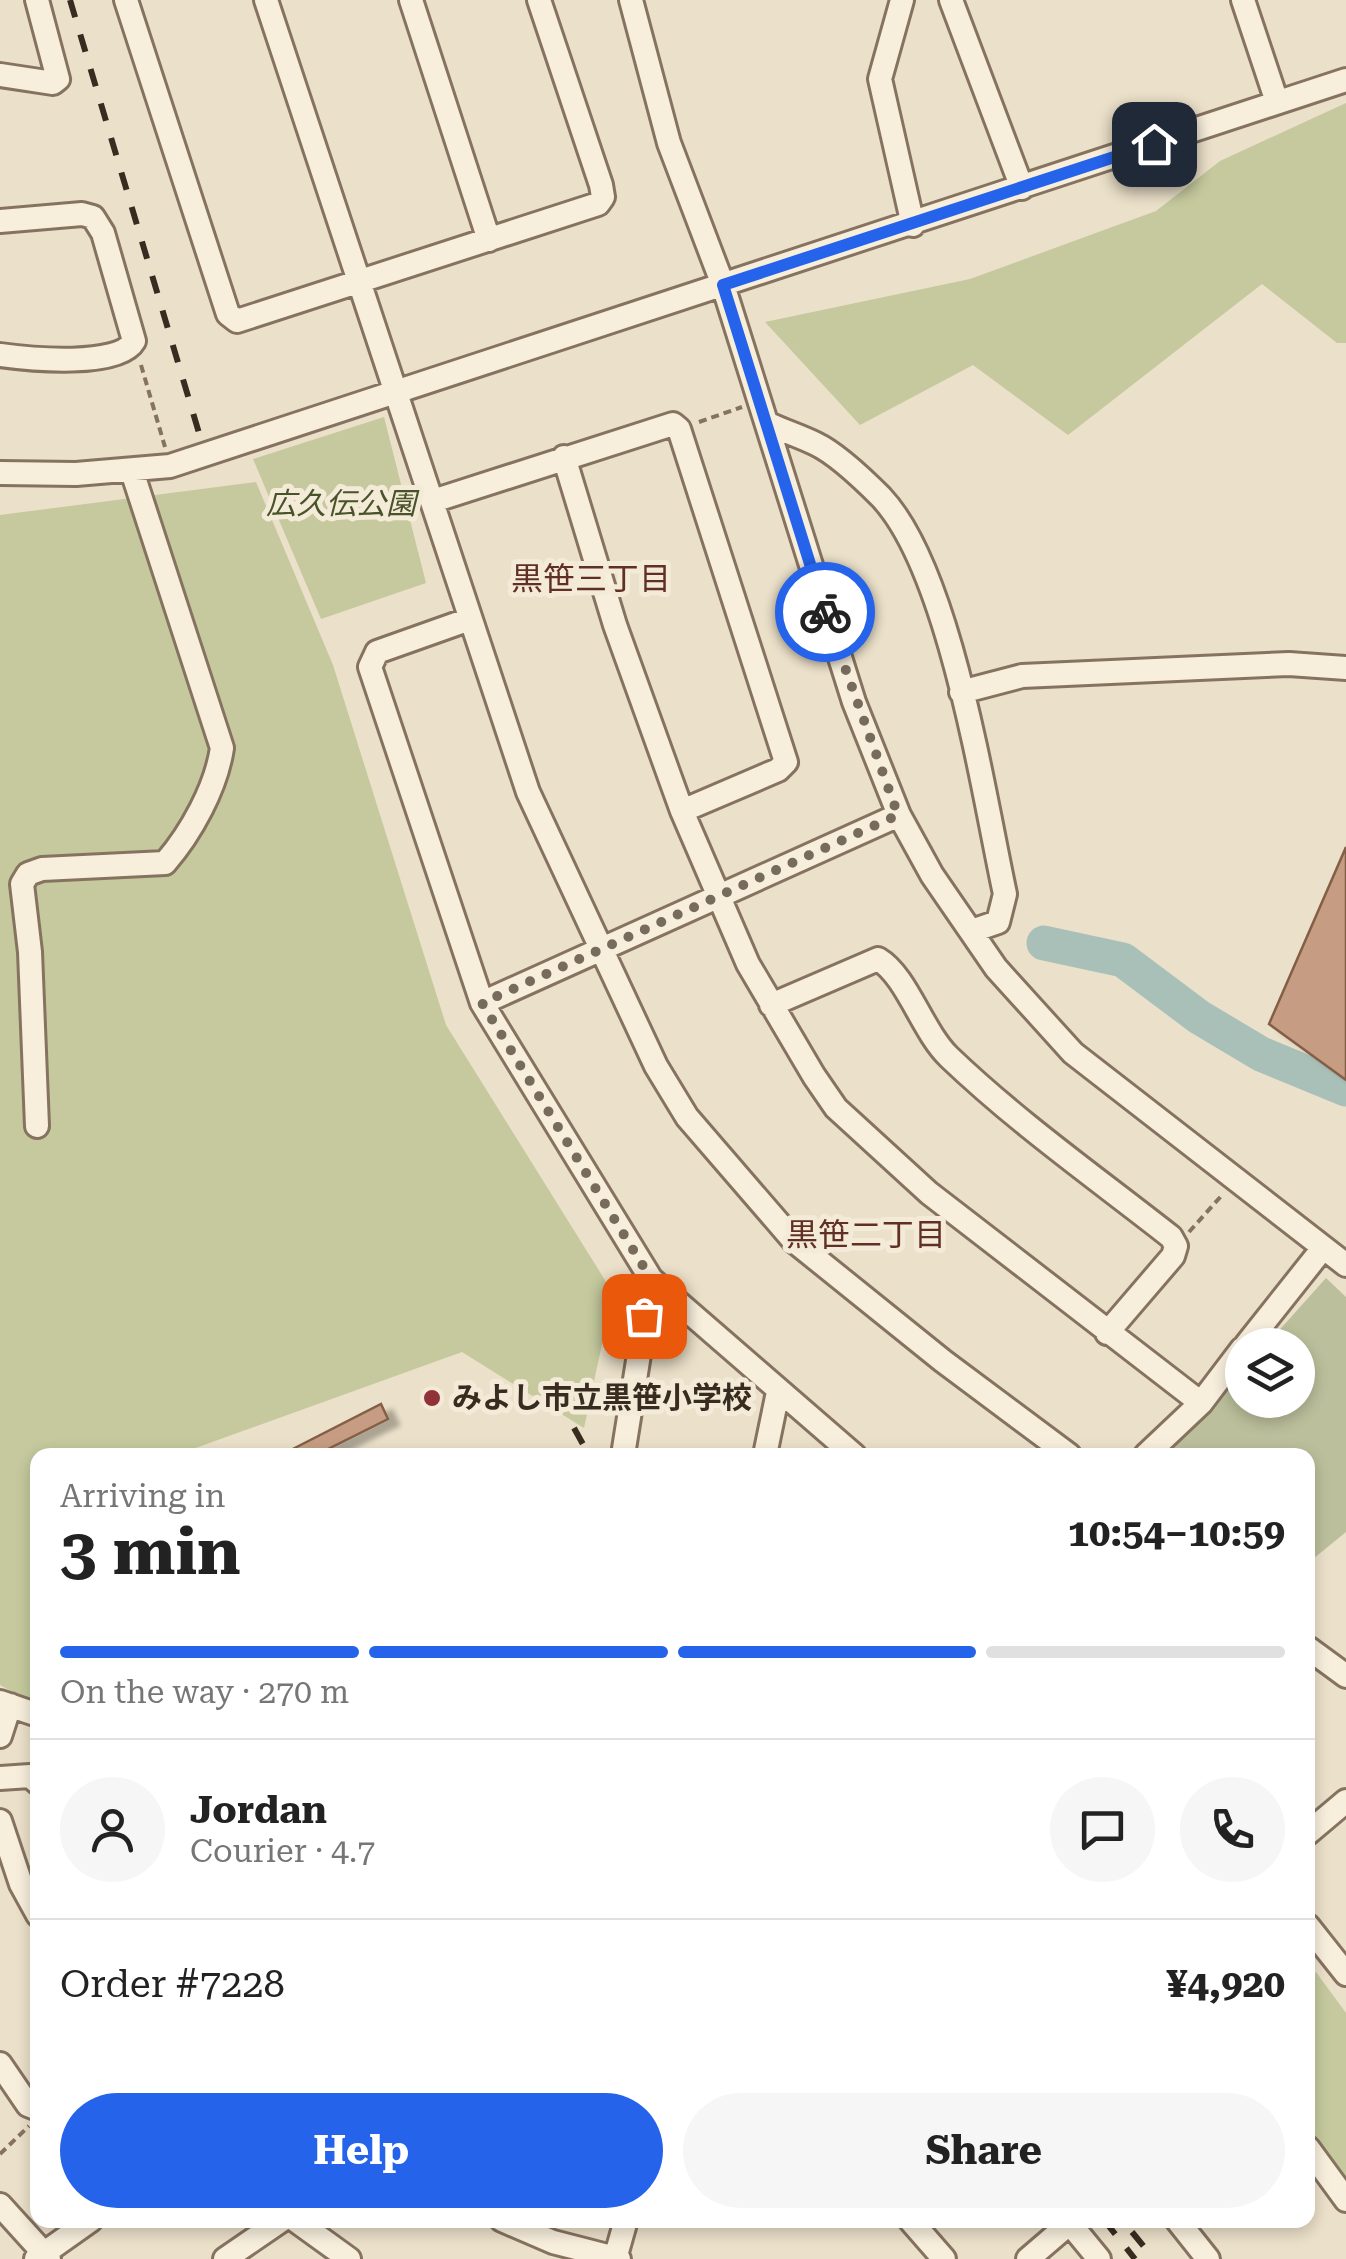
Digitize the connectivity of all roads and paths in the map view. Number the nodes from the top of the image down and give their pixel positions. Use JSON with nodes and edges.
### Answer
{"nodes":[{"id":1,"x":37,"y":0,"type":"edge"},
{"id":2,"x":126,"y":0,"type":"edge"},
{"id":3,"x":266,"y":0,"type":"edge"},
{"id":4,"x":411,"y":0,"type":"edge"},
{"id":5,"x":539,"y":0,"type":"edge"},
{"id":6,"x":631,"y":0,"type":"edge"},
{"id":7,"x":902,"y":0,"type":"edge"},
{"id":8,"x":951,"y":0,"type":"edge"},
{"id":9,"x":1243,"y":0,"type":"edge"},
{"id":10,"x":0,"y":74,"type":"edge"},
{"id":11,"x":1346,"y":80,"type":"edge"},
{"id":12,"x":1277,"y":102,"type":"junction"},
{"id":13,"x":1022,"y":188,"type":"junction"},
{"id":14,"x":0,"y":221,"type":"edge"},
{"id":15,"x":913,"y":225,"type":"junction"},
{"id":16,"x":489,"y":240,"type":"junction"},
{"id":17,"x":360,"y":284,"type":"junction"},
{"id":18,"x":723,"y":285,"type":"junction"},
{"id":19,"x":134,"y":341,"type":"junction"},
{"id":20,"x":0,"y":355,"type":"edge"},
{"id":21,"x":397,"y":394,"type":"junction"},
{"id":22,"x":764,"y":412,"type":"junction"},
{"id":23,"x":679,"y":429,"type":"junction"},
{"id":24,"x":564,"y":457,"type":"junction"},
{"id":25,"x":170,"y":466,"type":"junction"},
{"id":26,"x":132,"y":471,"type":"junction"},
{"id":27,"x":0,"y":473,"type":"edge"},
{"id":28,"x":434,"y":500,"type":"junction"},
{"id":29,"x":470,"y":619,"type":"junction"},
{"id":30,"x":1346,"y":668,"type":"edge"},
{"id":31,"x":961,"y":692,"type":"junction"},
{"id":32,"x":682,"y":811,"type":"junction"},
{"id":33,"x":898,"y":815,"type":"junction"},
{"id":34,"x":720,"y":894,"type":"junction"},
{"id":35,"x":972,"y":931,"type":"junction"},
{"id":36,"x":599,"y":947,"type":"junction"},
{"id":37,"x":482,"y":1003,"type":"junction"},
{"id":38,"x":770,"y":1005,"type":"junction"},
{"id":39,"x":37,"y":1126,"type":"dead end"},
{"id":40,"x":1236,"y":1179,"type":"junction"},
{"id":41,"x":1176,"y":1246,"type":"junction"},
{"id":42,"x":1323,"y":1248,"type":"junction"},
{"id":43,"x":1346,"y":1265,"type":"edge"},
{"id":44,"x":651,"y":1279,"type":"junction"},
{"id":45,"x":1259,"y":1328,"type":"edge"},
{"id":46,"x":1107,"y":1333,"type":"junction"},
{"id":47,"x":1225,"y":1371,"type":"edge"},
{"id":48,"x":778,"y":1392,"type":"junction"},
{"id":49,"x":1200,"y":1402,"type":"junction"},
{"id":50,"x":624,"y":1448,"type":"edge"},
{"id":51,"x":767,"y":1448,"type":"edge"},
{"id":52,"x":846,"y":1448,"type":"edge"},
{"id":53,"x":1060,"y":1448,"type":"edge"},
{"id":54,"x":1153,"y":1448,"type":"edge"},
{"id":55,"x":1315,"y":1653,"type":"edge"},
{"id":56,"x":1346,"y":1676,"type":"edge"},
{"id":57,"x":5,"y":1704,"type":"edge"},
{"id":58,"x":30,"y":1713,"type":"edge"},
{"id":59,"x":0,"y":1736,"type":"edge"},
{"id":60,"x":30,"y":1776,"type":"edge"},
{"id":61,"x":0,"y":1778,"type":"edge"},
{"id":62,"x":1345,"y":1804,"type":"edge"},
{"id":63,"x":0,"y":1822,"type":"edge"},
{"id":64,"x":1315,"y":1828,"type":"edge"},
{"id":65,"x":30,"y":1900,"type":"edge"},
{"id":66,"x":1315,"y":1935,"type":"edge"},
{"id":67,"x":1346,"y":1974,"type":"edge"},
{"id":68,"x":0,"y":2064,"type":"edge"},
{"id":69,"x":30,"y":2106,"type":"edge"},
{"id":70,"x":30,"y":2126,"type":"edge"},
{"id":71,"x":0,"y":2154,"type":"edge"},
{"id":72,"x":1315,"y":2158,"type":"edge"},
{"id":73,"x":1346,"y":2200,"type":"edge"},
{"id":74,"x":0,"y":2205,"type":"edge"},
{"id":75,"x":81,"y":2228,"type":"edge"},
{"id":76,"x":270,"y":2228,"type":"edge"},
{"id":77,"x":306,"y":2228,"type":"edge"},
{"id":78,"x":520,"y":2228,"type":"edge"},
{"id":79,"x":624,"y":2228,"type":"edge"},
{"id":80,"x":917,"y":2228,"type":"edge"},
{"id":81,"x":1062,"y":2228,"type":"edge"},
{"id":82,"x":1074,"y":2228,"type":"edge"},
{"id":83,"x":1183,"y":2228,"type":"edge"},
{"id":84,"x":43,"y":2257,"type":"edge"},
{"id":85,"x":225,"y":2259,"type":"edge"},
{"id":86,"x":348,"y":2259,"type":"edge"},
{"id":87,"x":617,"y":2259,"type":"edge"},
{"id":88,"x":944,"y":2259,"type":"edge"},
{"id":89,"x":1028,"y":2259,"type":"edge"},
{"id":90,"x":1099,"y":2259,"type":"edge"},
{"id":91,"x":1208,"y":2259,"type":"edge"}],
"edges":[{"from":1,"to":10,"type":"street"},
{"from":2,"to":17,"type":"street"},
{"from":3,"to":17,"type":"street"},
{"from":4,"to":16,"type":"street"},
{"from":5,"to":16,"type":"street"},
{"from":6,"to":18,"type":"street"},
{"from":7,"to":15,"type":"street"},
{"from":8,"to":13,"type":"street"},
{"from":9,"to":12,"type":"street"},
{"from":11,"to":12,"type":"street"},
{"from":12,"to":13,"type":"street"},
{"from":13,"to":15,"type":"street"},
{"from":14,"to":19,"type":"street"},
{"from":15,"to":18,"type":"street"},
{"from":16,"to":17,"type":"street"},
{"from":17,"to":21,"type":"street"},
{"from":18,"to":21,"type":"street"},
{"from":18,"to":22,"type":"street"},
{"from":19,"to":20,"type":"street"},
{"from":19,"to":25,"type":"path"},
{"from":21,"to":25,"type":"street"},
{"from":21,"to":28,"type":"street"},
{"from":22,"to":23,"type":"path"},
{"from":22,"to":31,"type":"street"},
{"from":22,"to":33,"type":"street"},
{"from":23,"to":24,"type":"street"},
{"from":23,"to":32,"type":"street"},
{"from":24,"to":28,"type":"street"},
{"from":24,"to":32,"type":"street"},
{"from":25,"to":26,"type":"street"},
{"from":26,"to":27,"type":"street"},
{"from":26,"to":39,"type":"street"},
{"from":28,"to":29,"type":"street"},
{"from":29,"to":36,"type":"street"},
{"from":29,"to":37,"type":"street"},
{"from":30,"to":31,"type":"street"},
{"from":31,"to":35,"type":"street"},
{"from":32,"to":34,"type":"street"},
{"from":33,"to":34,"type":"street"},
{"from":33,"to":35,"type":"street"},
{"from":34,"to":36,"type":"street"},
{"from":34,"to":38,"type":"street"},
{"from":35,"to":40,"type":"street"},
{"from":36,"to":37,"type":"street"},
{"from":36,"to":53,"type":"street"},
{"from":37,"to":44,"type":"street"},
{"from":38,"to":41,"type":"street"},
{"from":38,"to":46,"type":"street"},
{"from":40,"to":41,"type":"path"},
{"from":40,"to":42,"type":"street"},
{"from":41,"to":46,"type":"street"},
{"from":42,"to":43,"type":"street"},
{"from":42,"to":45,"type":"street"},
{"from":44,"to":48,"type":"street"},
{"from":44,"to":50,"type":"street"},
{"from":46,"to":49,"type":"street"},
{"from":47,"to":49,"type":"street"},
{"from":48,"to":51,"type":"street"},
{"from":48,"to":52,"type":"street"},
{"from":49,"to":54,"type":"street"},
{"from":55,"to":56,"type":"street"},
{"from":57,"to":58,"type":"street"},
{"from":57,"to":59,"type":"street"},
{"from":60,"to":61,"type":"street"},
{"from":62,"to":64,"type":"street"},
{"from":63,"to":65,"type":"street"},
{"from":66,"to":67,"type":"street"},
{"from":68,"to":69,"type":"street"},
{"from":70,"to":71,"type":"path"},
{"from":72,"to":73,"type":"street"},
{"from":74,"to":84,"type":"street"},
{"from":75,"to":84,"type":"street"},
{"from":76,"to":85,"type":"street"},
{"from":77,"to":86,"type":"street"},
{"from":78,"to":87,"type":"street"},
{"from":79,"to":87,"type":"street"},
{"from":80,"to":88,"type":"street"},
{"from":81,"to":89,"type":"street"},
{"from":82,"to":90,"type":"street"},
{"from":83,"to":91,"type":"street"}]}
